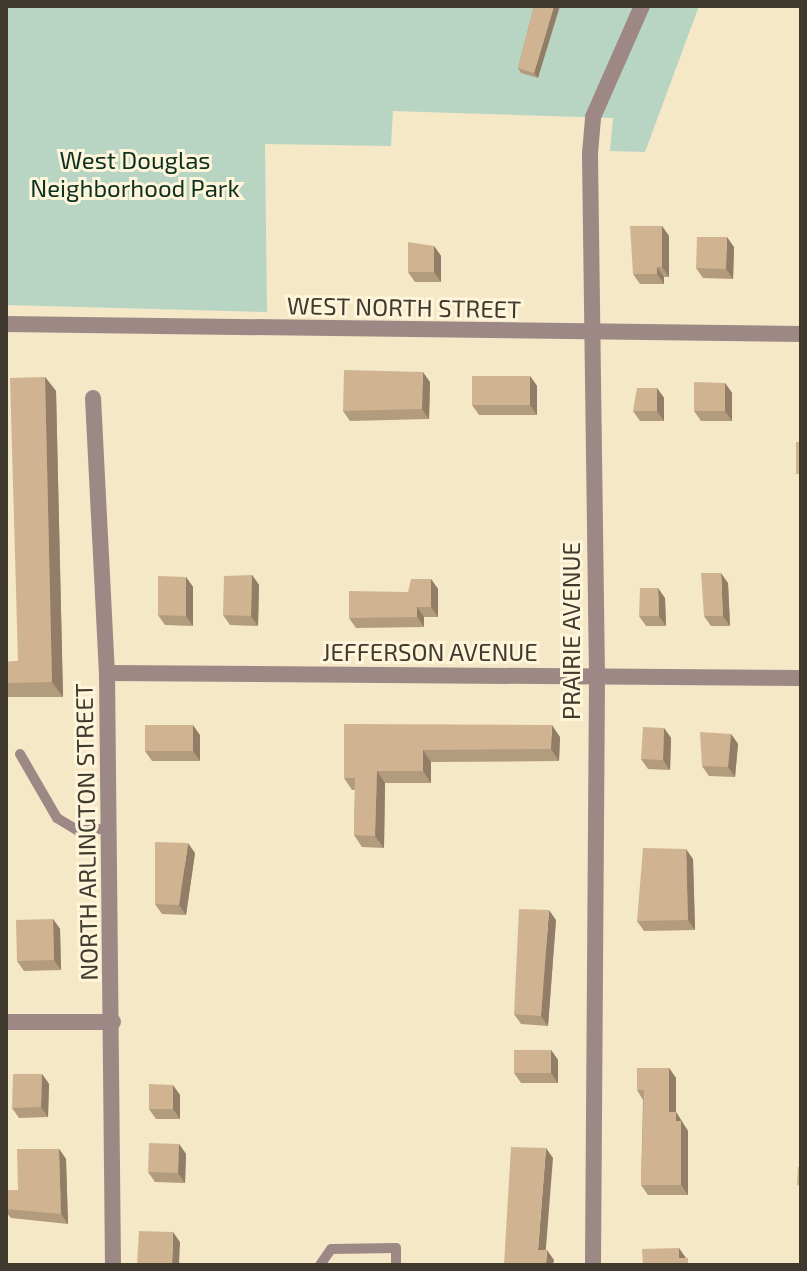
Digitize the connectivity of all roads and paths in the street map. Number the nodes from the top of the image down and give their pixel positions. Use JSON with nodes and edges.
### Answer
{"nodes":[{"id":1,"x":642,"y":6,"type":"edge"},
{"id":2,"x":6,"y":324,"type":"edge"},
{"id":3,"x":592,"y":334,"type":"junction"},
{"id":4,"x":801,"y":334,"type":"edge"},
{"id":5,"x":93,"y":398,"type":"dead end"},
{"id":6,"x":107,"y":673,"type":"junction"},
{"id":7,"x":597,"y":677,"type":"junction"},
{"id":8,"x":801,"y":678,"type":"edge"},
{"id":9,"x":20,"y":754,"type":"dead end"},
{"id":10,"x":110,"y":829,"type":"junction"},
{"id":11,"x":6,"y":1022,"type":"edge"},
{"id":12,"x":113,"y":1022,"type":"junction"},
{"id":13,"x":113,"y":1265,"type":"edge"},
{"id":14,"x":320,"y":1265,"type":"edge"},
{"id":15,"x":396,"y":1265,"type":"edge"},
{"id":16,"x":593,"y":1265,"type":"edge"}],
"edges":[{"from":1,"to":3,"type":"street","name":"PRAIRIE AVENUE"},
{"from":2,"to":3,"type":"street","name":"WEST NORTH STREET"},
{"from":3,"to":4,"type":"street","name":"WEST NORTH STREET"},
{"from":3,"to":7,"type":"street","name":"PRAIRIE AVENUE"},
{"from":5,"to":6,"type":"street","name":"NORTH ARLINGTON STREET"},
{"from":6,"to":7,"type":"street","name":"JEFFERSON AVENUE"},
{"from":6,"to":10,"type":"street","name":"NORTH ARLINGTON STREET"},
{"from":7,"to":8,"type":"street","name":"JEFFERSON AVENUE"},
{"from":7,"to":16,"type":"street","name":"PRAIRIE AVENUE"},
{"from":9,"to":10,"type":"lane"},
{"from":10,"to":12,"type":"street","name":"NORTH ARLINGTON STREET"},
{"from":11,"to":12,"type":"street"},
{"from":12,"to":13,"type":"street","name":"NORTH ARLINGTON STREET"},
{"from":14,"to":15,"type":"lane"}]}
